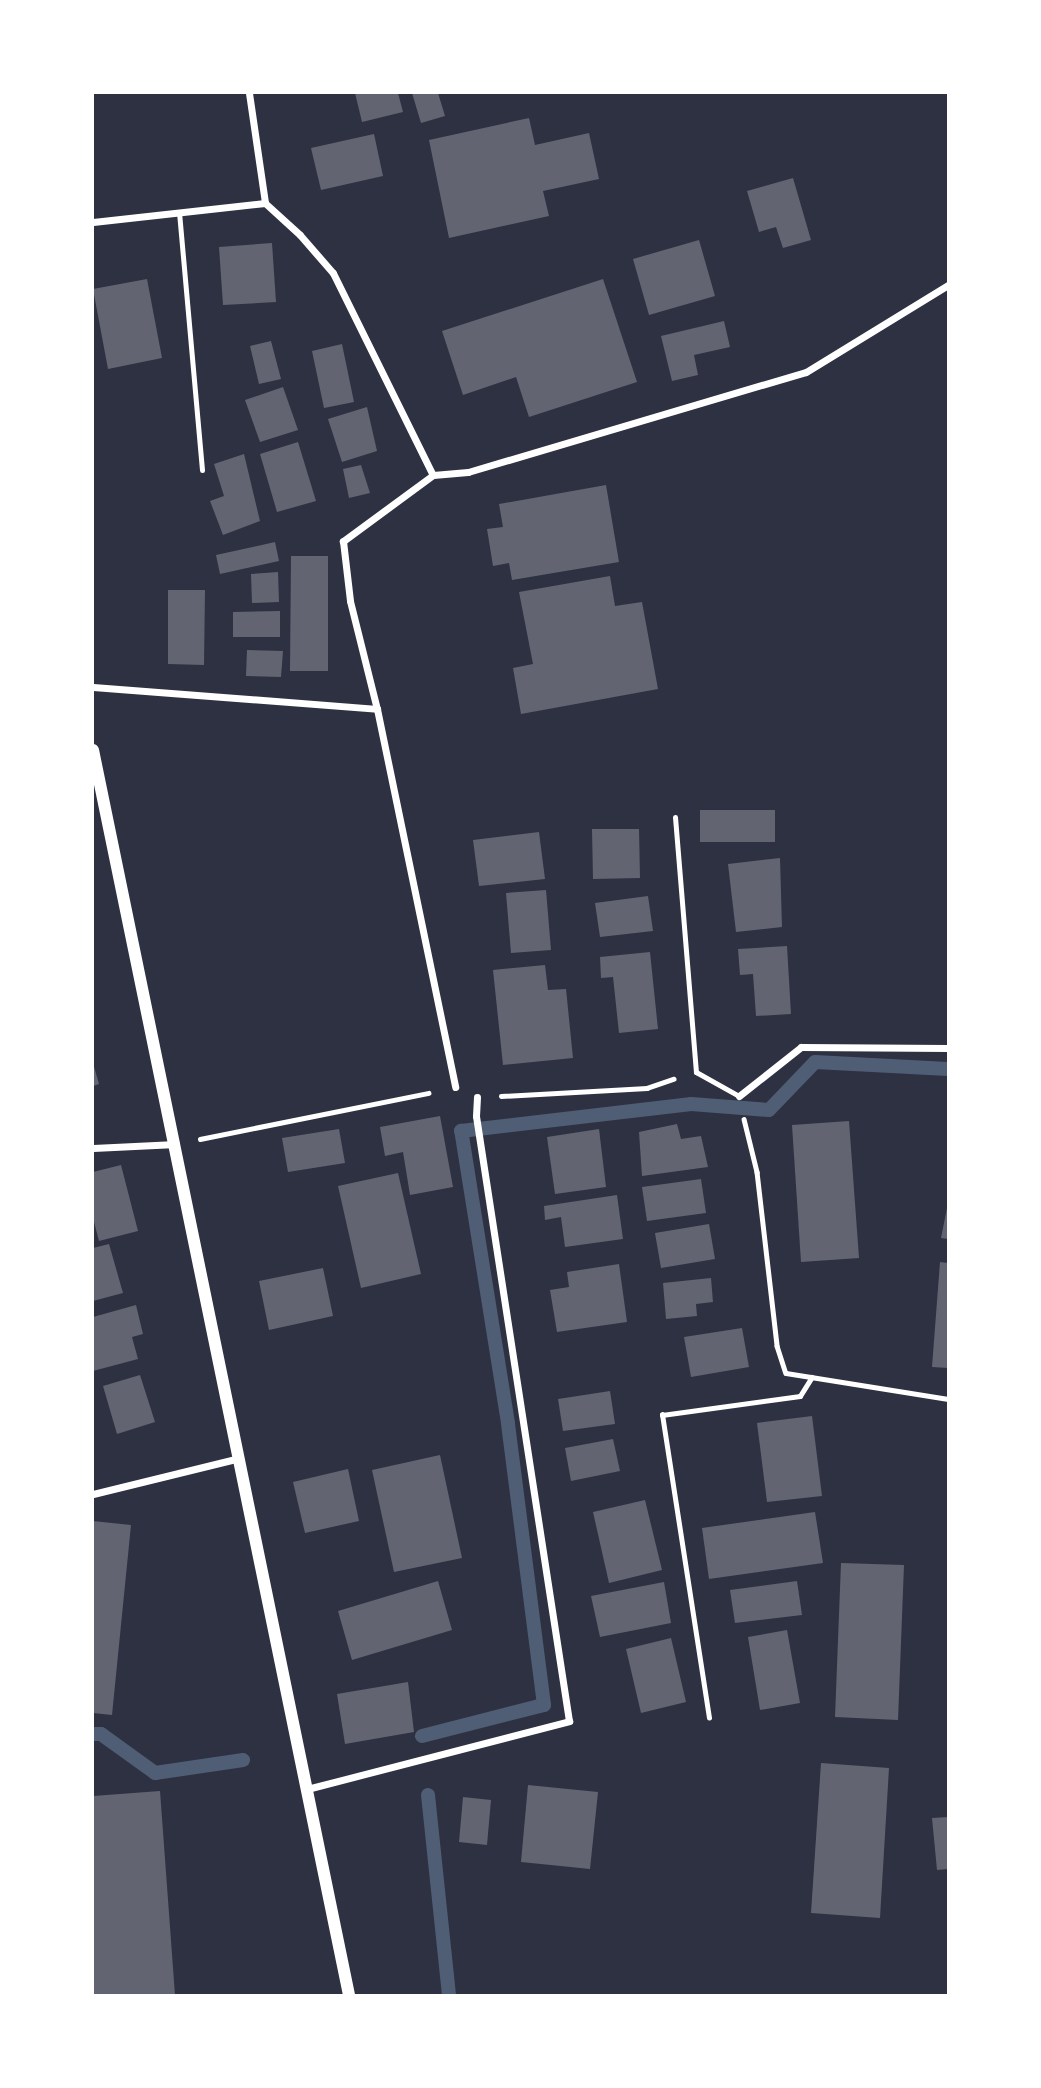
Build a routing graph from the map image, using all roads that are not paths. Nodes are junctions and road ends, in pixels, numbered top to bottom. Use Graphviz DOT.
graph roads {
  1 [pos="249,93"];
  2 [pos="265,203"];
  3 [pos="180,212"];
  4 [pos="93,222"];
  5 [pos="948,285"];
  6 [pos="202,470"];
  7 [pos="433,475"];
  8 [pos="93,687"];
  9 [pos="377,709"];
  10 [pos="93,750"];
  11 [pos="675,817"];
  12 [pos="948,1048"];
  13 [pos="455,1087"];
  14 [pos="739,1096"];
  15 [pos="477,1097"];
  16 [pos="176,1144"];
  17 [pos="93,1148"];
  18 [pos="240,1458"];
  19 [pos="93,1494"];
  20 [pos="307,1788"];
  21 [pos="349,1995"];
  1 -- 2 [label="street"];
  2 -- 3 [label="street"];
  2 -- 7 [label="street"];
  3 -- 4 [label="street"];
  3 -- 6 [label="lane"];
  5 -- 7 [label="street"];
  7 -- 9 [label="street"];
  8 -- 9 [label="street"];
  9 -- 13 [label="street"];
  10 -- 16 [label="street"];
  11 -- 14 [label="lane"];
  12 -- 14 [label="street"];
  15 -- 20 [label="street"];
  16 -- 17 [label="street"];
  16 -- 18 [label="street"];
  18 -- 19 [label="street"];
  18 -- 20 [label="street"];
  20 -- 21 [label="street"];
}
